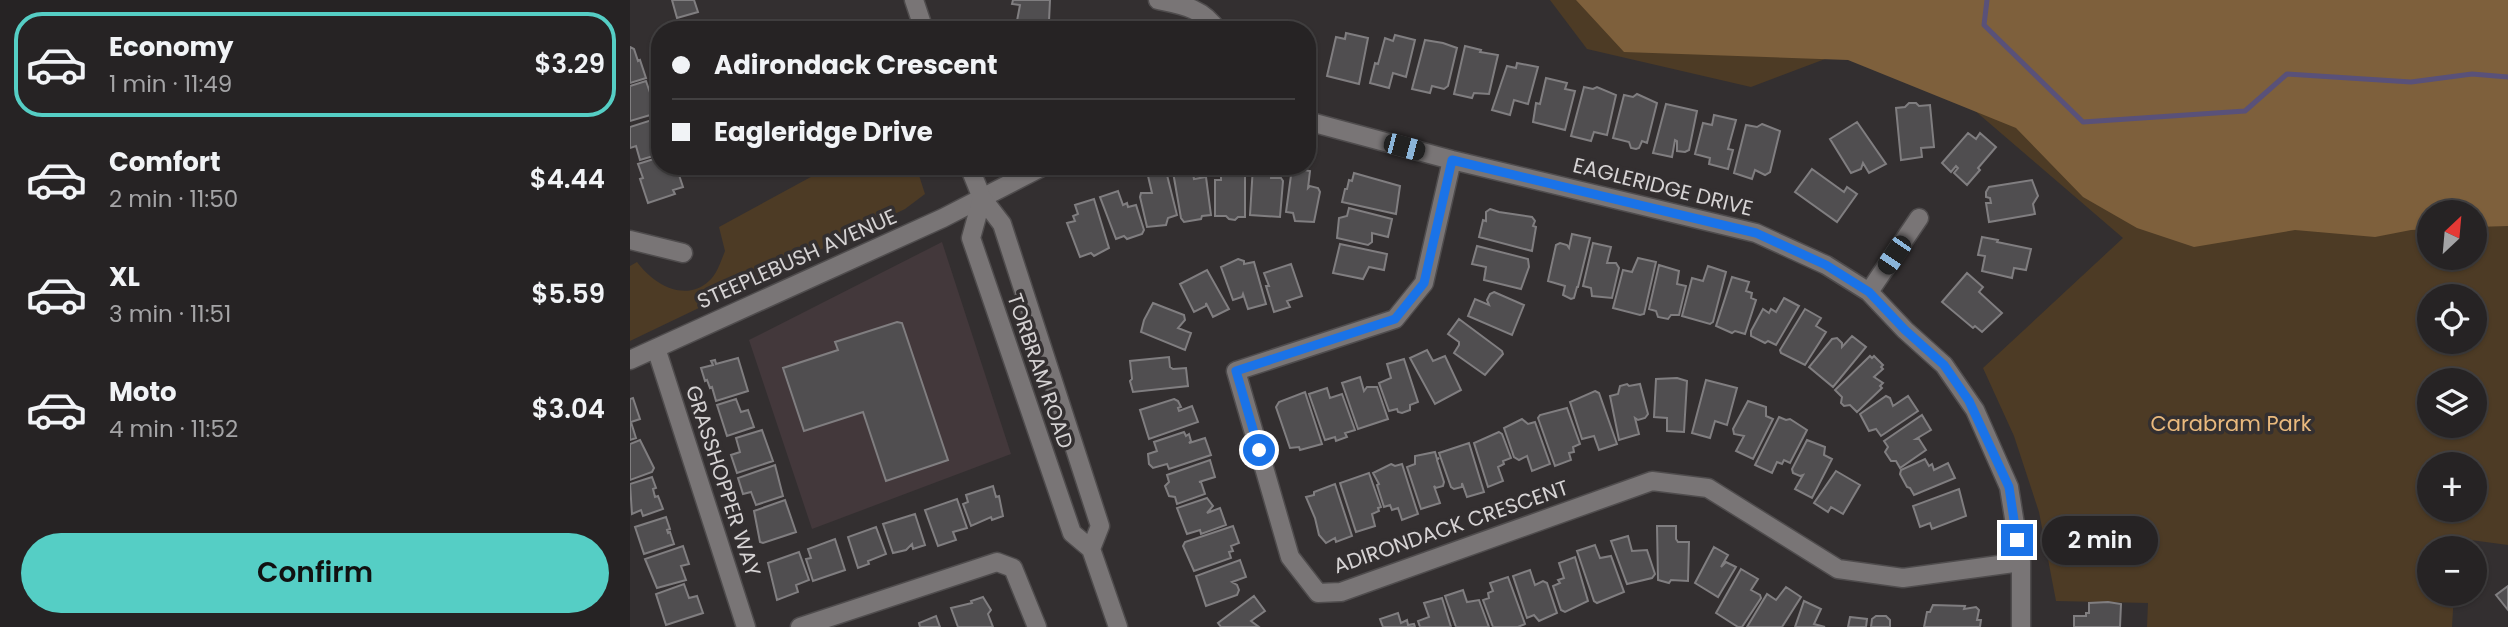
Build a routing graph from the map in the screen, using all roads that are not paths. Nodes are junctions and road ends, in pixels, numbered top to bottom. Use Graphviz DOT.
graph roads {
  1 [pos="914,0"];
  2 [pos="1158,0"];
  3 [pos="921,21"];
  4 [pos="1211,21"];
  5 [pos="1316,123"];
  6 [pos="1452,160"];
  7 [pos="973,175"];
  8 [pos="1027,175"];
  9 [pos="982,198"];
  10 [pos="1919,218"];
  11 [pos="630,240"];
  12 [pos="683,253"];
  13 [pos="1869,292"];
  14 [pos="656,348"];
  15 [pos="630,360"];
  16 [pos="1091,549"];
  17 [pos="2021,562"];
  18 [pos="746,627"];
  19 [pos="800,627"];
  20 [pos="1037,627"];
  21 [pos="1118,627"];
  22 [pos="2021,627"];
  1 -- 3 [label="street"];
  2 -- 4 [label="street"];
  5 -- 6 [label="street, EAGLERIDGE DRIVE"];
  6 -- 13 [label="street, EAGLERIDGE DRIVE"];
  6 -- 17 [label="street, ADIRONDACK CRESCENT"];
  7 -- 9 [label="street, TORBRAM ROAD"];
  8 -- 9 [label="street"];
  9 -- 14 [label="street, STEEPLEBUSH AVENUE"];
  9 -- 16 [label="street, TORBRAM ROAD"];
  9 -- 16 [label="street, TORBRAM ROAD"];
  10 -- 13 [label="street"];
  11 -- 12 [label="street"];
  13 -- 17 [label="street, EAGLERIDGE DRIVE"];
  14 -- 15 [label="street, STEEPLEBUSH AVENUE"];
  14 -- 18 [label="street, GRASSHOPPER WAY"];
  16 -- 21 [label="street, TORBRAM ROAD"];
  17 -- 22 [label="street, EAGLERIDGE DRIVE"];
  19 -- 20 [label="street"];
}
